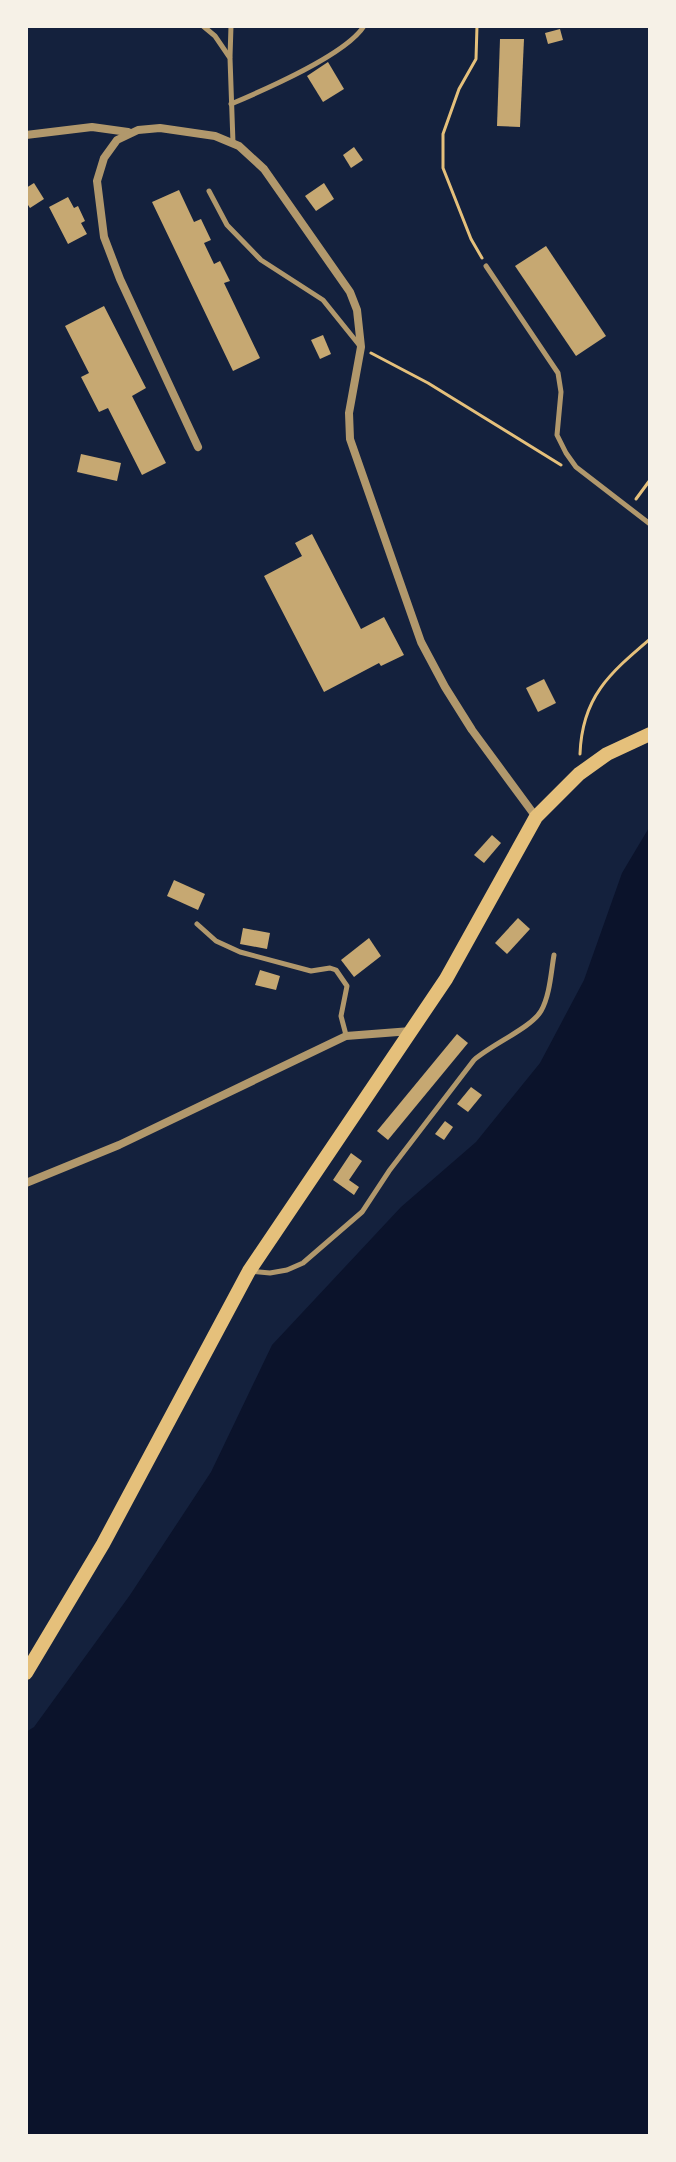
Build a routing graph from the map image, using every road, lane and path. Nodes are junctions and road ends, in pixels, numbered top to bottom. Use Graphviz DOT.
graph roads {
  1 [pos="203,26"];
  2 [pos="231,26"];
  3 [pos="364,26"];
  4 [pos="477,26"];
  5 [pos="230,58"];
  6 [pos="231,104"];
  7 [pos="129,132"];
  8 [pos="26,135"];
  9 [pos="233,143"];
  10 [pos="209,191"];
  11 [pos="486,266"];
  12 [pos="361,347"];
  13 [pos="198,447"];
  14 [pos="576,467"];
  15 [pos="650,480"];
  16 [pos="630,509"];
  17 [pos="650,524"];
  18 [pos="650,639"];
  19 [pos="650,734"];
  20 [pos="579,774"];
  21 [pos="536,817"];
  22 [pos="197,924"];
  23 [pos="554,955"];
  24 [pos="411,1031"];
  25 [pos="346,1036"];
  26 [pos="26,1183"];
  27 [pos="249,1271"];
  28 [pos="26,1673"];
  1 -- 5 [label="lane"];
  2 -- 5 [label="lane"];
  3 -- 6 [label="lane"];
  4 -- 11 [label="path"];
  5 -- 6 [label="lane"];
  6 -- 9 [label="lane"];
  7 -- 8 [label="street"];
  7 -- 9 [label="street"];
  7 -- 13 [label="street"];
  9 -- 12 [label="street"];
  10 -- 12 [label="lane"];
  11 -- 14 [label="lane"];
  12 -- 14 [label="path"];
  12 -- 21 [label="street"];
  14 -- 16 [label="lane"];
  15 -- 16 [label="path"];
  16 -- 17 [label="lane"];
  18 -- 20 [label="path"];
  19 -- 20 [label="main road"];
  20 -- 21 [label="main road"];
  21 -- 24 [label="main road"];
  22 -- 25 [label="lane"];
  23 -- 27 [label="lane"];
  24 -- 25 [label="street"];
  24 -- 27 [label="main road"];
  25 -- 26 [label="street"];
  27 -- 28 [label="main road"];
}
